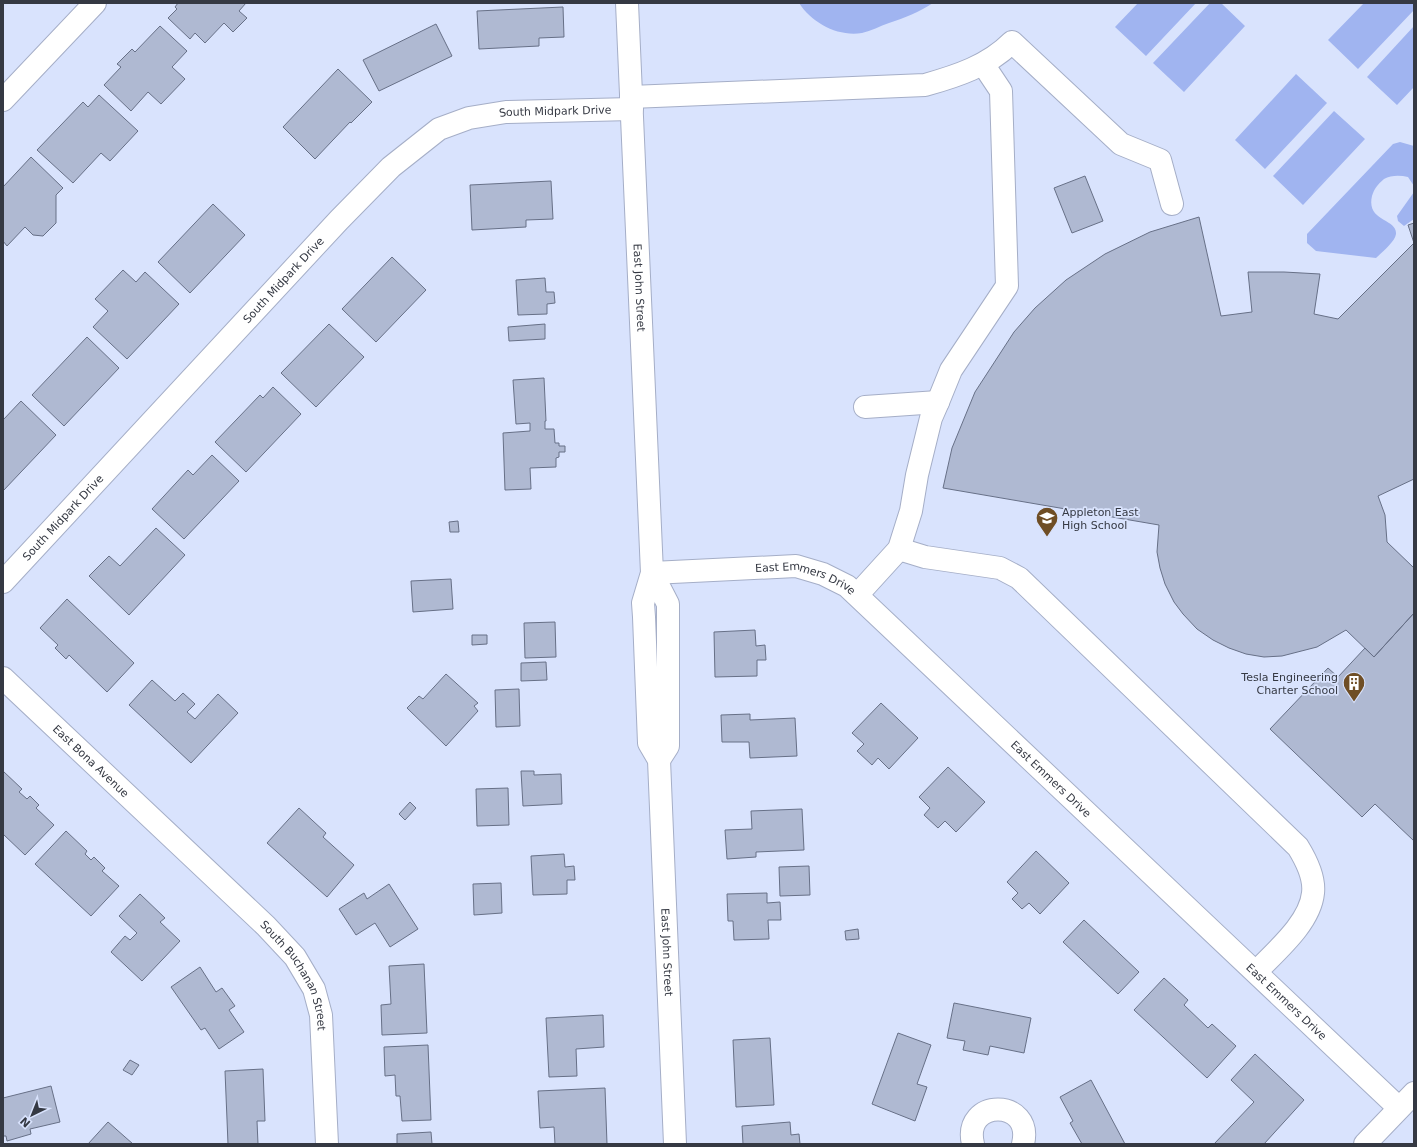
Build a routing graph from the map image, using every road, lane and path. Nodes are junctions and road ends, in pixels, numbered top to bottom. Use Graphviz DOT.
graph roads {
  1 [pos="95,3"];
  2 [pos="627,3"];
  3 [pos="983,64"];
  4 [pos="3,100"];
  5 [pos="631,103"];
  6 [pos="1172,204"];
  7 [pos="938,402"];
  8 [pos="865,407"];
  9 [pos="900,549"];
  10 [pos="652,573"];
  11 [pos="3,582"];
  12 [pos="858,594"];
  13 [pos="3,678"];
  14 [pos="179,844"];
  15 [pos="1256,972"];
  16 [pos="1407,1101"];
  17 [pos="328,1144"];
  18 [pos="675,1144"];
  19 [pos="973,1144"];
  20 [pos="1023,1144"];
  21 [pos="1365,1144"];
  1 -- 4 [label="street"];
  2 -- 5 [label="street, East John Street"];
  3 -- 5 [label="street, South Midpark Drive"];
  3 -- 6 [label="street, South Midpark Drive"];
  3 -- 7 [label="street"];
  5 -- 10 [label="street, East John Street"];
  5 -- 11 [label="street, South Midpark Drive"];
  7 -- 8 [label="street"];
  7 -- 9 [label="street"];
  9 -- 12 [label="street"];
  9 -- 15 [label="street"];
  10 -- 12 [label="street, East Emmers Drive"];
  10 -- 18 [label="street, East John Street"];
  12 -- 15 [label="street, East Emmers Drive"];
  13 -- 14 [label="street, East Bona Avenue"];
  14 -- 17 [label="street, South Buchanan Street"];
  15 -- 16 [label="street, East Emmers Drive"];
  16 -- 21 [label="street"];
  19 -- 20 [label="street"];
}
